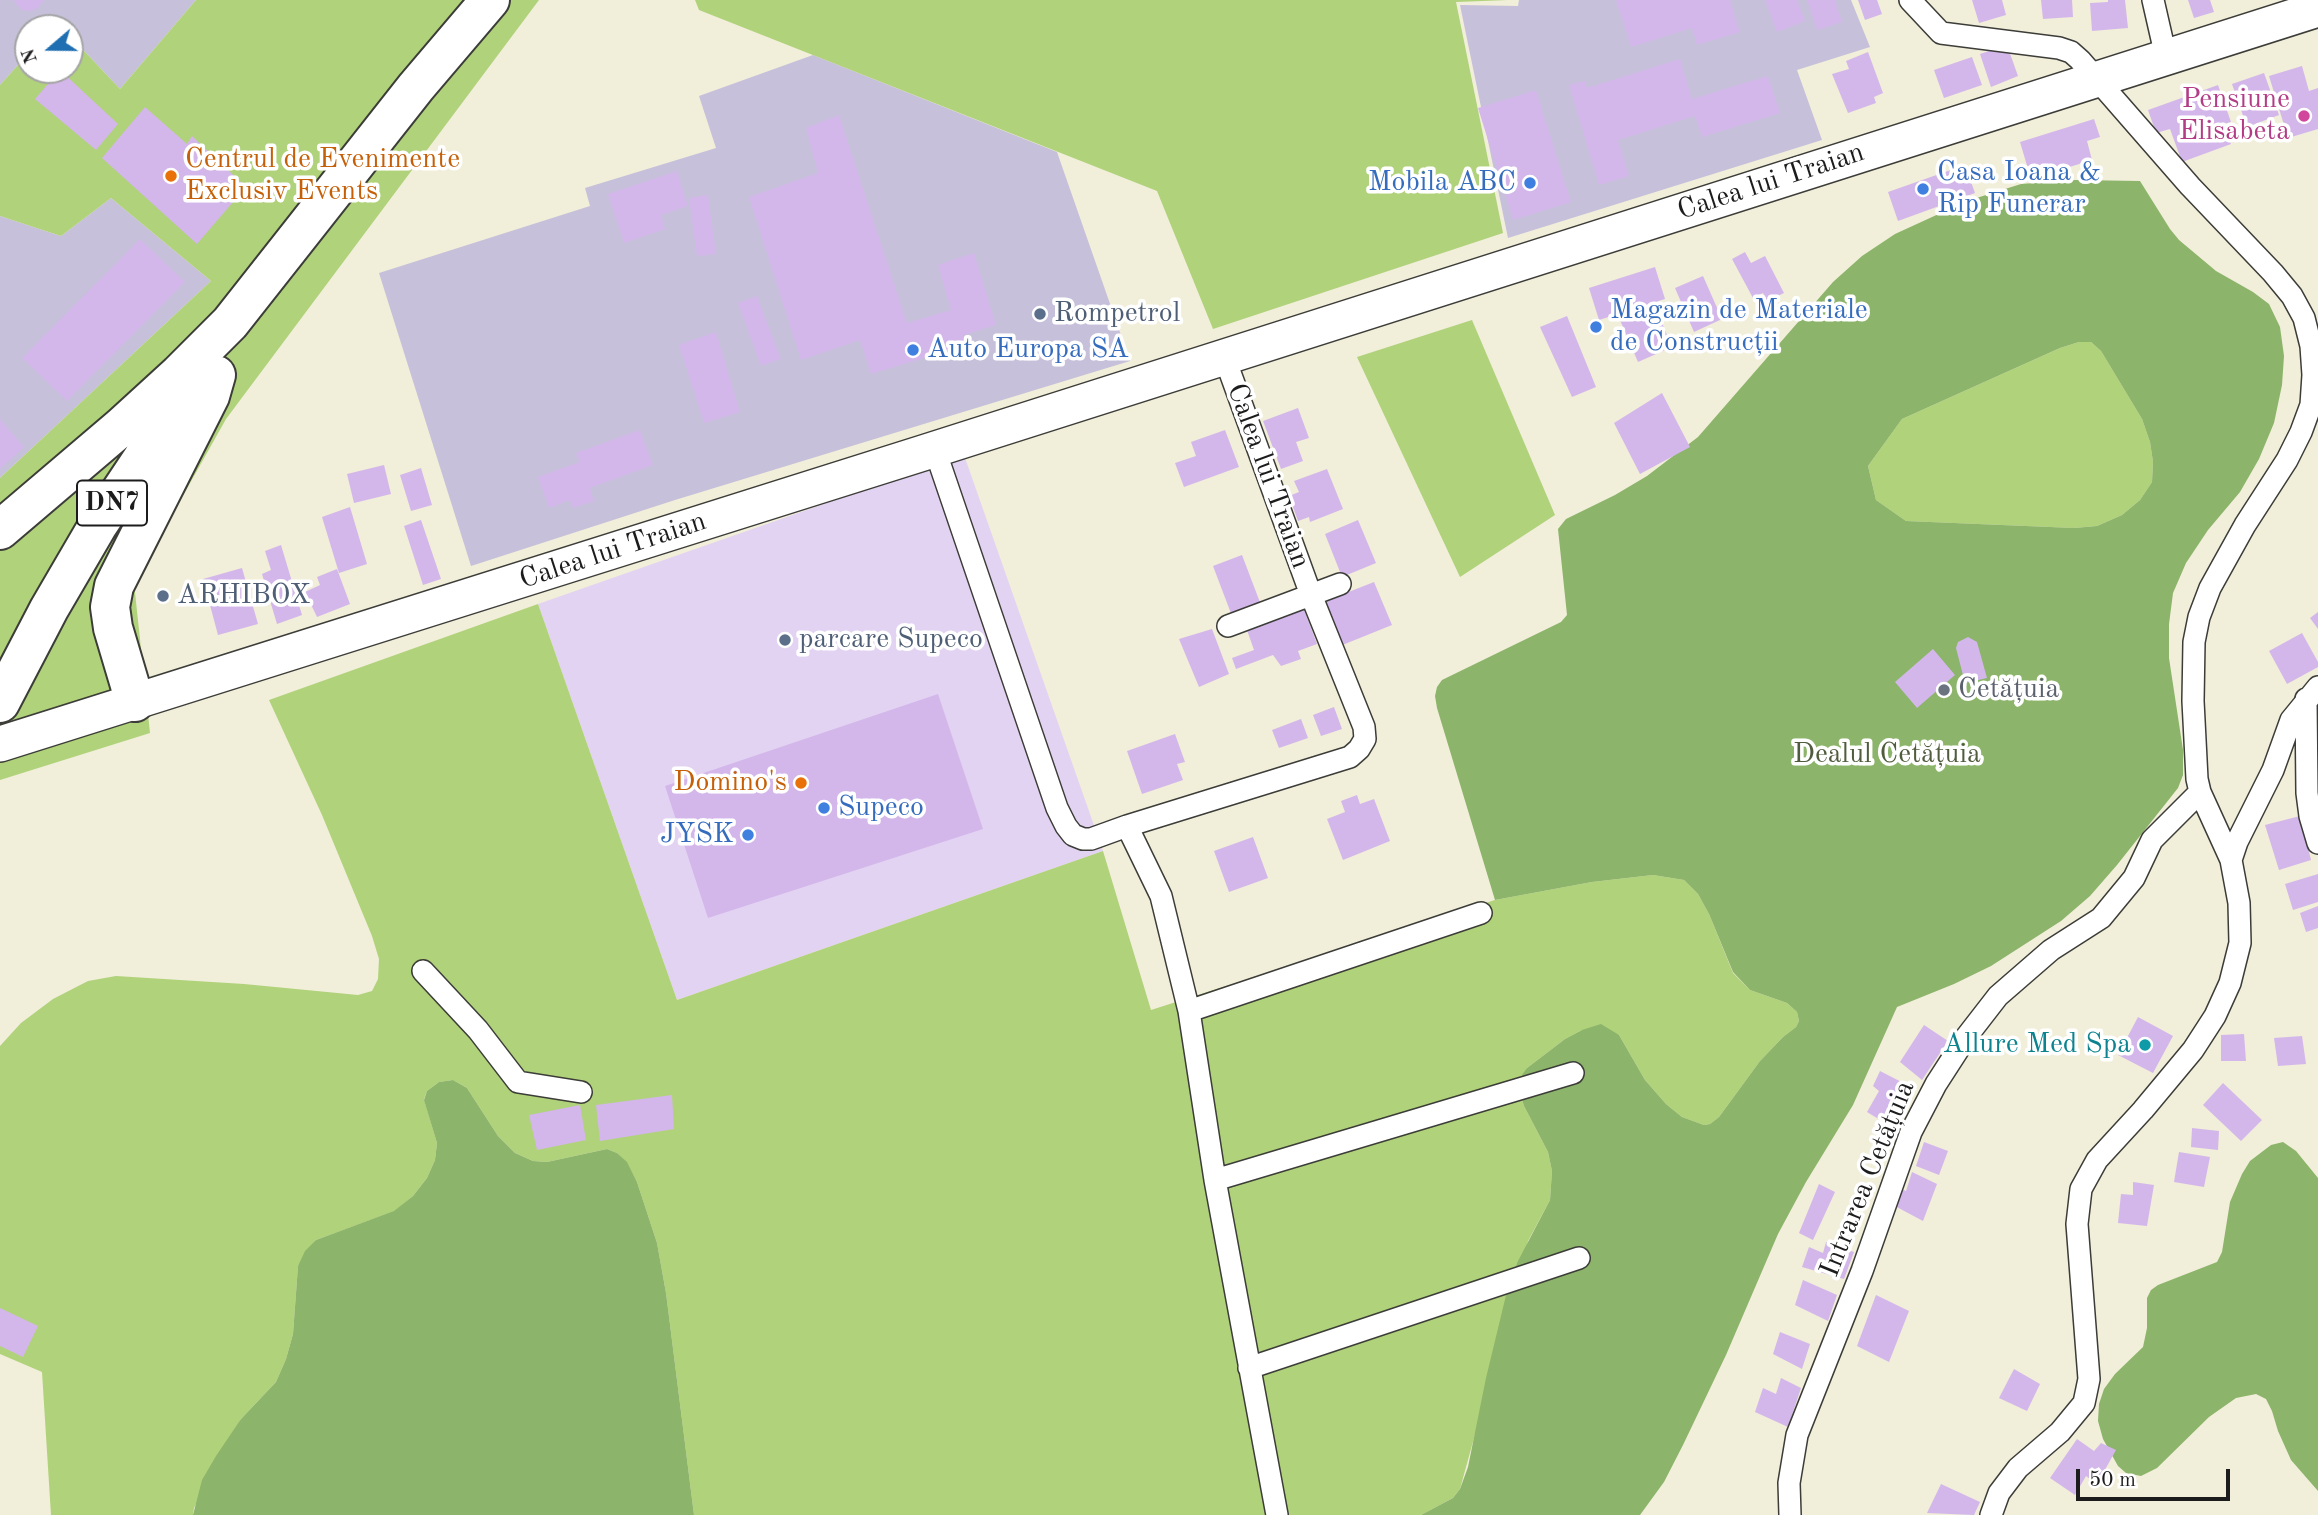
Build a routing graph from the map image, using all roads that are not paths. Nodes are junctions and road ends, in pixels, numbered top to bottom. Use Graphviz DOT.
graph roads {
  1 [pos="490,0"];
  2 [pos="1910,0"];
  3 [pos="2153,0"];
  4 [pos="2318,9"];
  5 [pos="2166,57"];
  6 [pos="2096,79"];
  7 [pos="223,336"];
  8 [pos="1224,356"];
  9 [pos="935,450"];
  10 [pos="0,530"];
  11 [pos="1340,584"];
  12 [pos="1311,595"];
  13 [pos="1228,626"];
  14 [pos="2312,693"];
  15 [pos="3,697"];
  16 [pos="135,702"];
  17 [pos="0,744"];
  18 [pos="2200,792"];
  19 [pos="1127,826"];
  20 [pos="2318,843"];
  21 [pos="2231,860"];
  22 [pos="1481,913"];
  23 [pos="423,971"];
  24 [pos="1189,1011"];
  25 [pos="1573,1073"];
  26 [pos="581,1092"];
  27 [pos="1215,1181"];
  28 [pos="1579,1258"];
  29 [pos="1249,1368"];
  30 [pos="1277,1515"];
  31 [pos="1790,1515"];
  32 [pos="1991,1515"];
  1 -- 7 [label="highway, DN7"];
  2 -- 6 [label="street"];
  3 -- 5 [label="street"];
  4 -- 5 [label="main road, Calea lui Traian"];
  5 -- 6 [label="main road, Calea lui Traian"];
  6 -- 8 [label="main road, Calea lui Traian"];
  6 -- 18 [label="street"];
  7 -- 10 [label="highway, DN7"];
  7 -- 15 [label="highway, DN7"];
  7 -- 16 [label="highway"];
  8 -- 9 [label="main road, Calea lui Traian"];
  8 -- 12 [label="street, Calea lui Traian"];
  9 -- 16 [label="main road, Calea lui Traian"];
  9 -- 19 [label="street"];
  11 -- 12 [label="street, Calea lui Traian"];
  12 -- 13 [label="street, Calea lui Traian"];
  12 -- 19 [label="street"];
  14 -- 20 [label="street"];
  14 -- 21 [label="street"];
  16 -- 17 [label="main road, Calea lui Traian"];
  18 -- 21 [label="street"];
  18 -- 31 [label="street, Intrarea Cetățuia"];
  19 -- 24 [label="street"];
  21 -- 32 [label="street"];
  22 -- 24 [label="street"];
  23 -- 26 [label="street"];
  24 -- 27 [label="street"];
  25 -- 27 [label="street"];
  27 -- 29 [label="street"];
  28 -- 29 [label="street"];
  29 -- 30 [label="street"];
}
